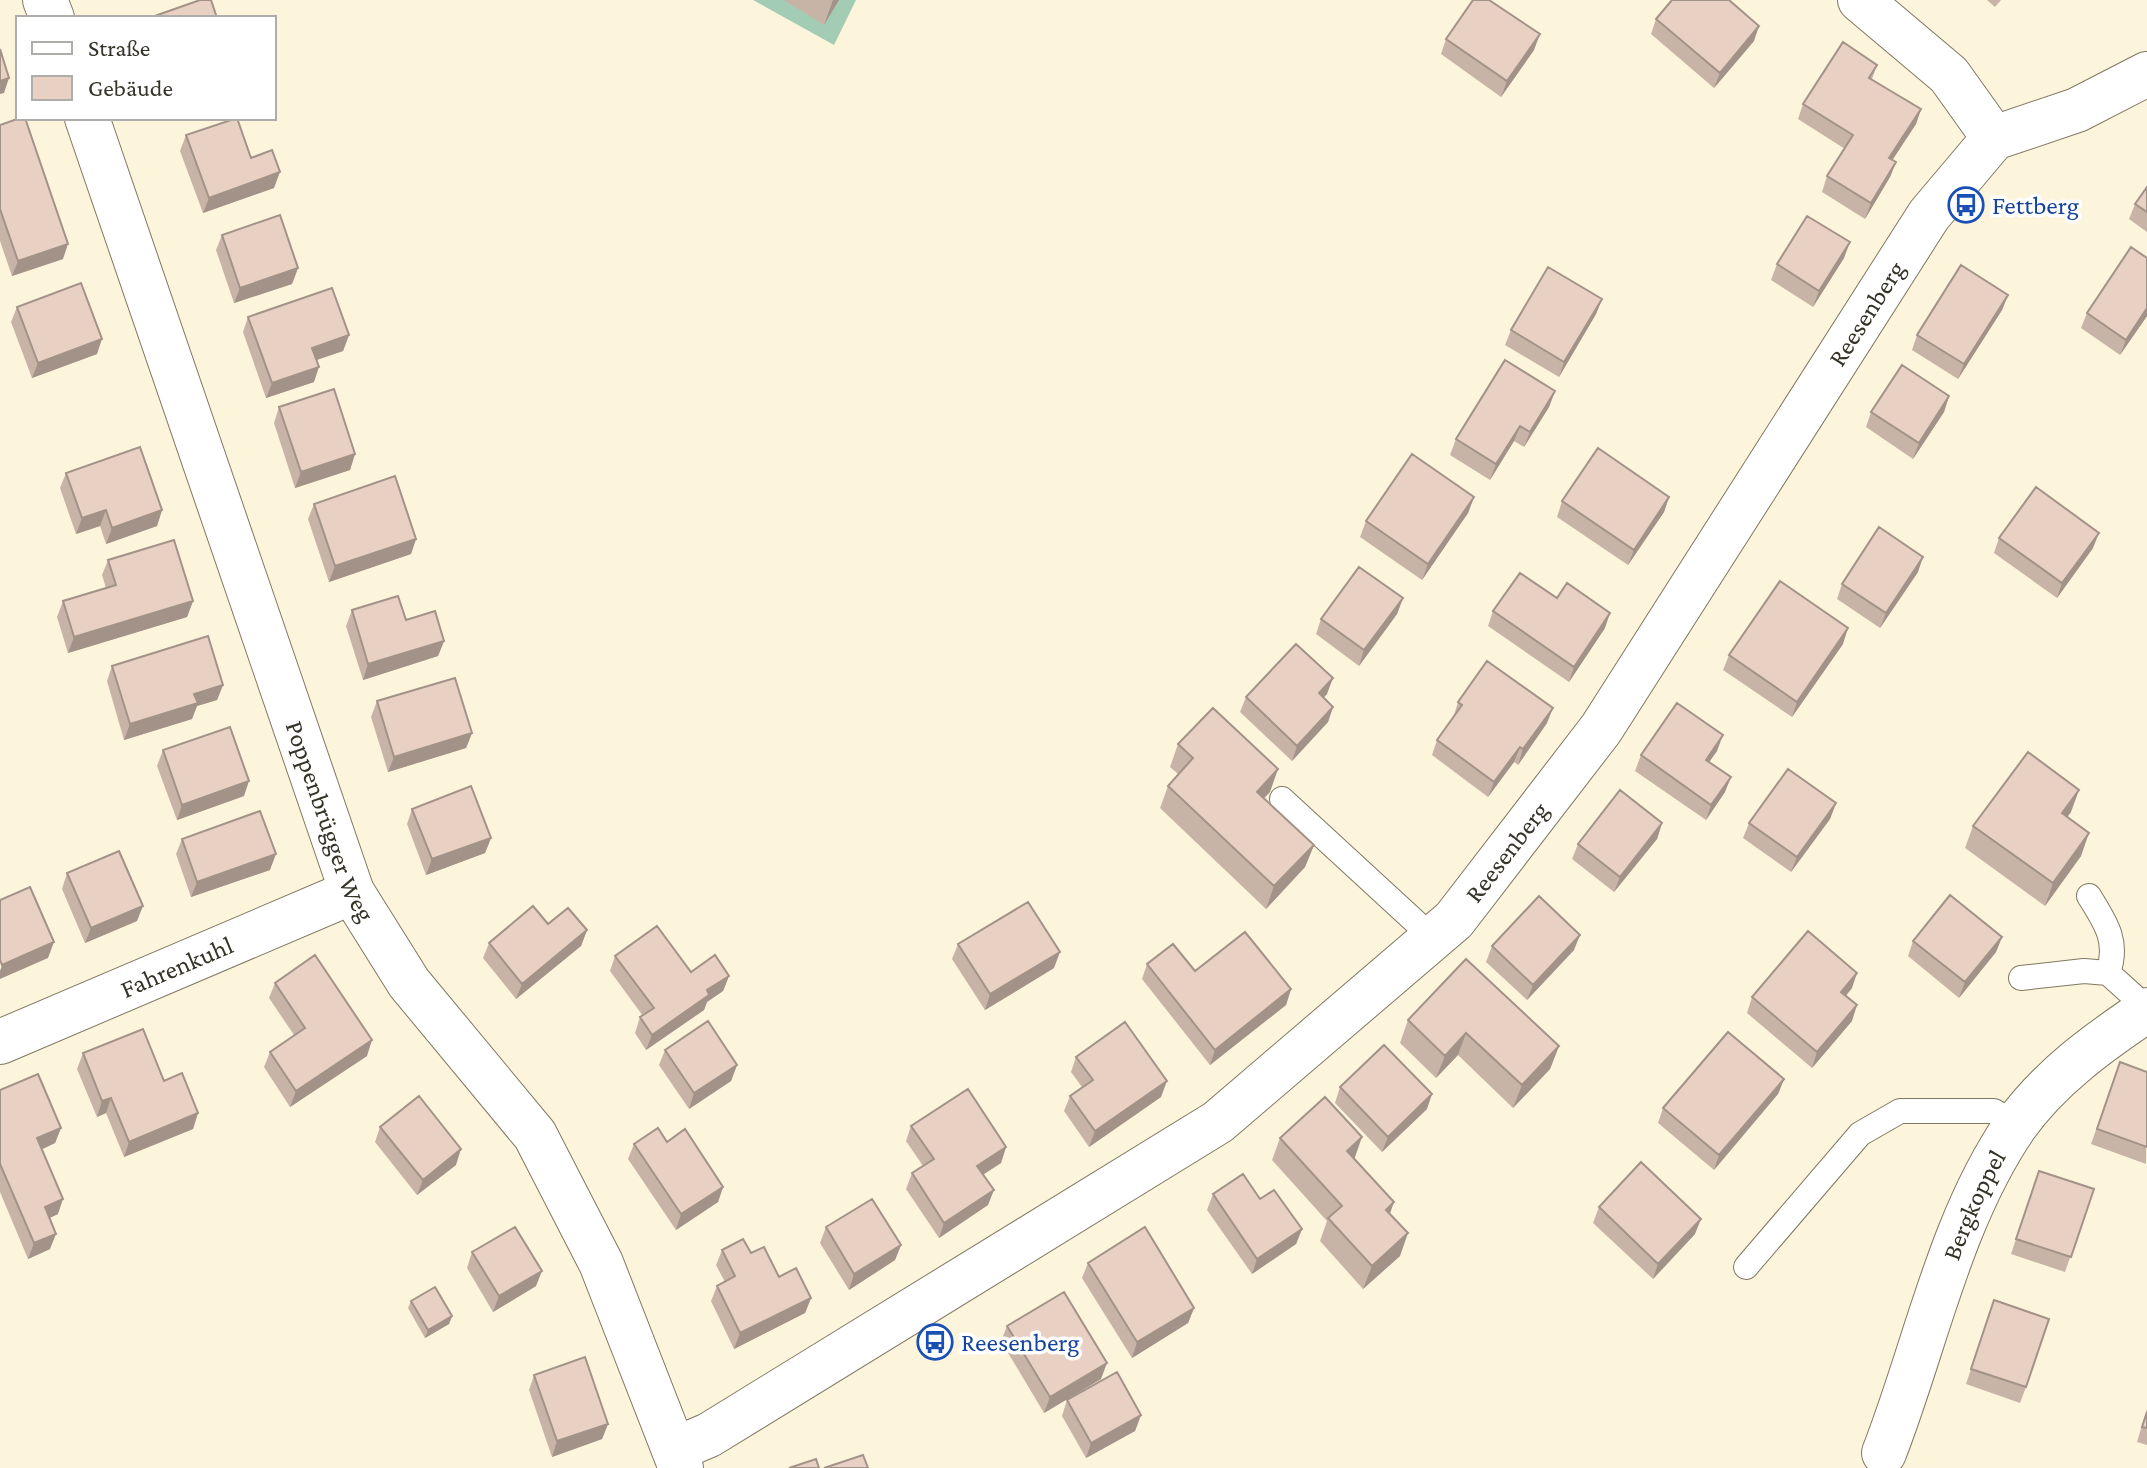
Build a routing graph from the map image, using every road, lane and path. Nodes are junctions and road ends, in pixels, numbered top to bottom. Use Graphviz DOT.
graph roads {
  1 [pos="1860,0"];
  2 [pos="2147,74"];
  3 [pos="88,120"];
  4 [pos="1994,138"];
  5 [pos="1282,799"];
  6 [pos="352,892"];
  7 [pos="2089,896"];
  8 [pos="1433,938"];
  9 [pos="2108,973"];
  10 [pos="2021,978"];
  11 [pos="2147,1009"];
  12 [pos="0,1042"];
  13 [pos="2016,1124"];
  14 [pos="1746,1267"];
  15 [pos="1884,1453"];
  16 [pos="678,1459"];
  1 -- 4 [label="street"];
  2 -- 4 [label="street"];
  3 -- 6 [label="street, Poppenbrügger Weg"];
  4 -- 8 [label="street, Reesenberg"];
  5 -- 8 [label="lane"];
  6 -- 12 [label="street, Fahrenkuhl"];
  6 -- 16 [label="street, Poppenbrügger Weg"];
  7 -- 9 [label="lane"];
  8 -- 16 [label="street, Reesenberg"];
  9 -- 10 [label="lane"];
  9 -- 11 [label="lane"];
  11 -- 13 [label="street, Bergkoppel"];
  13 -- 14 [label="lane"];
  13 -- 15 [label="street, Bergkoppel"];
}
